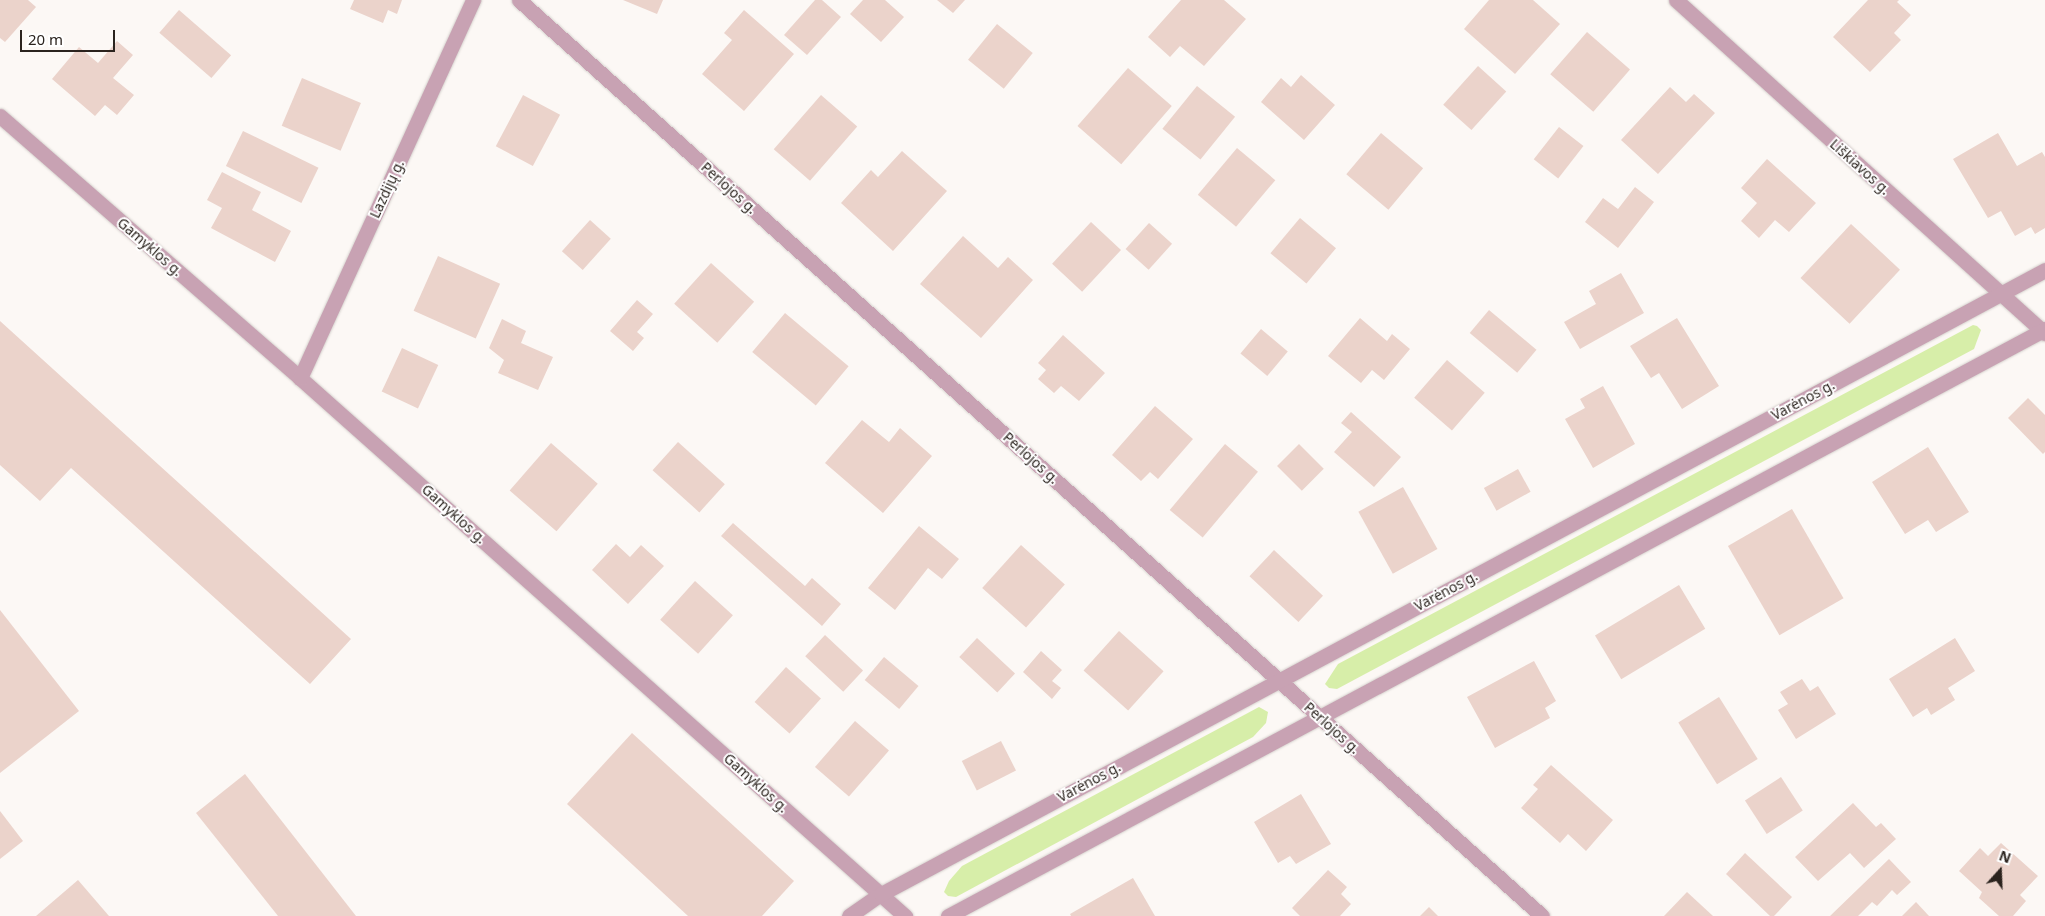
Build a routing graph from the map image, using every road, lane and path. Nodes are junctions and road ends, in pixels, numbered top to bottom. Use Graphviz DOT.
graph roads {
  1 [pos="473,0"];
  2 [pos="519,0"];
  3 [pos="1676,0"];
  4 [pos="0,116"];
  5 [pos="2045,270"];
  6 [pos="2000,294"];
  7 [pos="2044,330"];
  8 [pos="300,378"];
  9 [pos="1278,681"];
  10 [pos="1320,717"];
  11 [pos="881,894"];
  12 [pos="849,916"];
  13 [pos="905,916"];
  14 [pos="948,916"];
  15 [pos="1542,916"];
  1 -- 8 [label="street, Lazdijų g."];
  2 -- 9 [label="street, Perlojos g."];
  3 -- 6 [label="street, Liškiavos g."];
  4 -- 8 [label="street, Gamyklos g."];
  5 -- 6 [label="street, Varėnos g."];
  6 -- 7 [label="street, Liškiavos g."];
  6 -- 9 [label="street, Varėnos g."];
  7 -- 10 [label="street"];
  8 -- 11 [label="street, Gamyklos g."];
  9 -- 10 [label="street, Perlojos g."];
  9 -- 11 [label="street, Varėnos g."];
  10 -- 14 [label="street"];
  10 -- 15 [label="street, Perlojos g."];
  11 -- 12 [label="street, Varėnos g."];
  11 -- 13 [label="street, Gamyklos g."];
}
